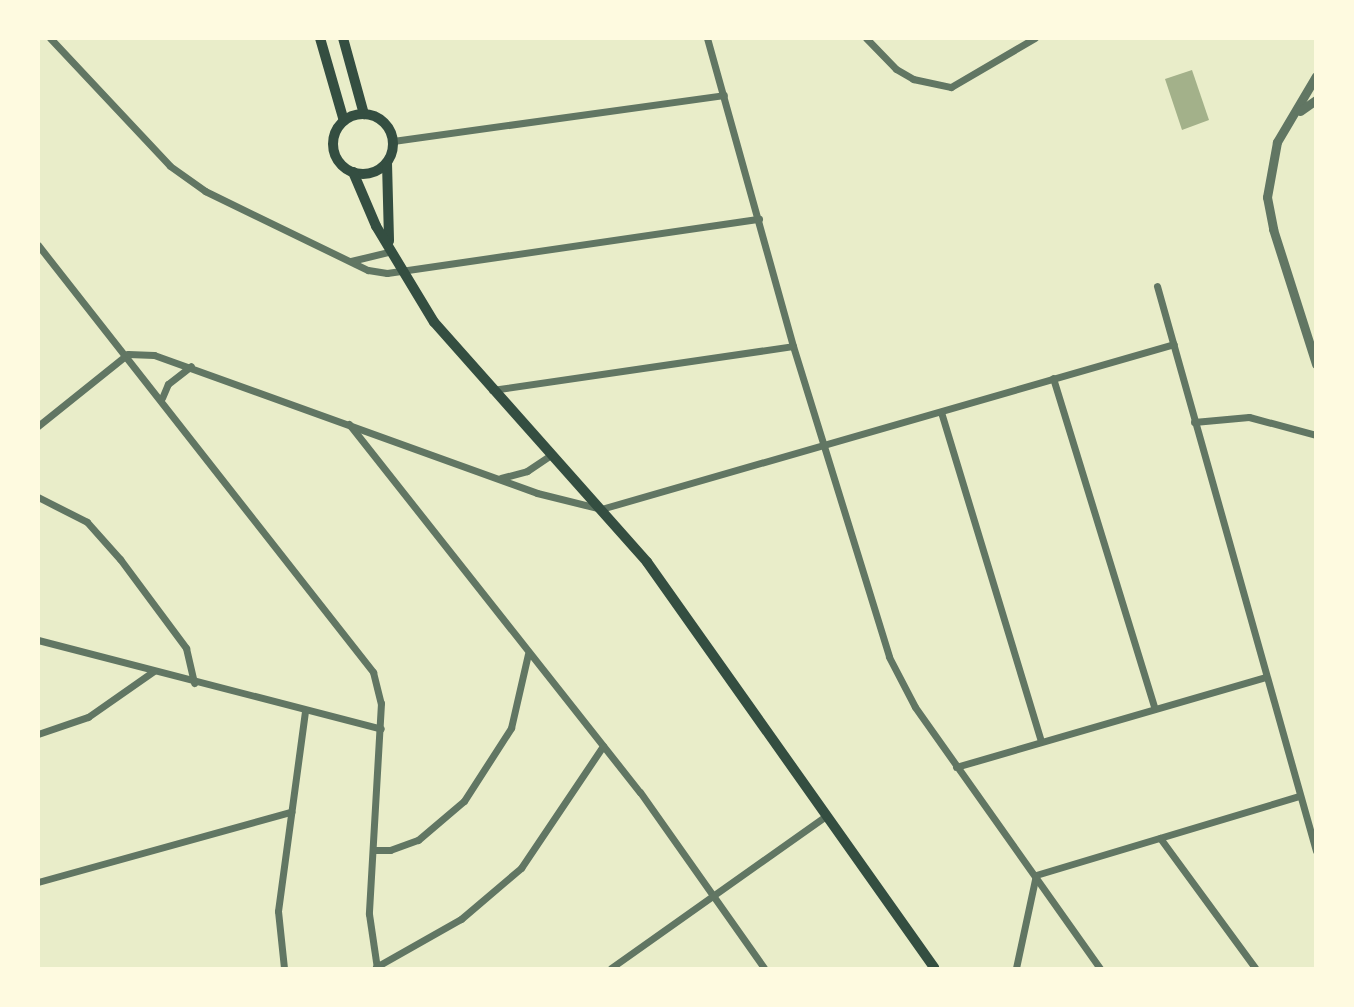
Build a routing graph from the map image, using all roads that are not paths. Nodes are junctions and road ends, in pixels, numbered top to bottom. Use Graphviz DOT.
graph roads {
  1 [pos="50,38"];
  2 [pos="320,38"];
  3 [pos="343,38"];
  4 [pos="707,38"];
  5 [pos="866,38"];
  6 [pos="1035,38"];
  7 [pos="1315,76"];
  8 [pos="724,95"];
  9 [pos="1315,100"];
  10 [pos="1298,112"];
  11 [pos="364,114"];
  12 [pos="344,121"];
  13 [pos="393,141"];
  14 [pos="387,163"];
  15 [pos="353,172"];
  16 [pos="759,219"];
  17 [pos="38,245"];
  18 [pos="391,246"];
  19 [pos="347,261"];
  20 [pos="401,269"];
  21 [pos="1157,286"];
  22 [pos="1174,344"];
  23 [pos="793,346"];
  24 [pos="128,354"];
  25 [pos="1315,362"];
  26 [pos="191,366"];
  27 [pos="1054,378"];
  28 [pos="491,390"];
  29 [pos="162,398"];
  30 [pos="941,412"];
  31 [pos="1194,422"];
  32 [pos="348,424"];
  33 [pos="38,426"];
  34 [pos="1315,435"];
  35 [pos="824,444"];
  36 [pos="551,455"];
  37 [pos="496,478"];
  38 [pos="38,498"];
  39 [pos="601,509"];
  40 [pos="38,640"];
  41 [pos="528,654"];
  42 [pos="154,671"];
  43 [pos="1265,677"];
  44 [pos="194,682"];
  45 [pos="1155,709"];
  46 [pos="305,711"];
  47 [pos="381,729"];
  48 [pos="38,734"];
  49 [pos="1041,741"];
  50 [pos="603,746"];
  51 [pos="956,767"];
  52 [pos="1299,796"];
  53 [pos="291,812"];
  54 [pos="826,816"];
  55 [pos="1160,838"];
  56 [pos="375,850"];
  57 [pos="1315,850"];
  58 [pos="1036,875"];
  59 [pos="38,882"];
  60 [pos="712,896"];
  61 [pos="283,968"];
  62 [pos="376,968"];
  63 [pos="611,968"];
  64 [pos="764,968"];
  65 [pos="934,968"];
  66 [pos="1016,968"];
  67 [pos="1100,968"];
  68 [pos="1255,968"];
  1 -- 19 [label="street"];
  2 -- 12 [label="main road"];
  3 -- 11 [label="main road"];
  4 -- 8 [label="street"];
  5 -- 6 [label="street"];
  7 -- 10 [label="street"];
  8 -- 13 [label="street"];
  8 -- 16 [label="street"];
  9 -- 10 [label="street"];
  10 -- 25 [label="street"];
  11 -- 12 [label="main road"];
  11 -- 13 [label="main road"];
  12 -- 15 [label="main road"];
  13 -- 14 [label="main road"];
  14 -- 15 [label="main road"];
  14 -- 18 [label="main road"];
  15 -- 18 [label="main road"];
  16 -- 20 [label="street"];
  16 -- 23 [label="street"];
  17 -- 24 [label="street"];
  18 -- 19 [label="street"];
  18 -- 20 [label="main road"];
  19 -- 20 [label="street"];
  20 -- 28 [label="main road"];
  21 -- 22 [label="street"];
  22 -- 27 [label="street"];
  22 -- 31 [label="street"];
  23 -- 28 [label="street"];
  23 -- 35 [label="street"];
  24 -- 26 [label="street"];
  24 -- 29 [label="street"];
  24 -- 33 [label="street"];
  26 -- 29 [label="street"];
  26 -- 32 [label="street"];
  27 -- 30 [label="street"];
  27 -- 45 [label="street"];
  28 -- 36 [label="main road"];
  29 -- 47 [label="street"];
  30 -- 35 [label="street"];
  30 -- 49 [label="street"];
  31 -- 34 [label="street"];
  31 -- 43 [label="street"];
  32 -- 37 [label="street"];
  32 -- 41 [label="street"];
  35 -- 39 [label="street"];
  35 -- 51 [label="street"];
  36 -- 37 [label="street"];
  36 -- 39 [label="main road"];
  37 -- 39 [label="street"];
  38 -- 44 [label="street"];
  39 -- 54 [label="main road"];
  40 -- 42 [label="street"];
  41 -- 50 [label="street"];
  41 -- 56 [label="street"];
  42 -- 44 [label="street"];
  42 -- 48 [label="street"];
  43 -- 45 [label="street"];
  43 -- 52 [label="street"];
  44 -- 46 [label="street"];
  45 -- 49 [label="street"];
  46 -- 47 [label="street"];
  46 -- 53 [label="street"];
  47 -- 56 [label="street"];
  49 -- 51 [label="street"];
  50 -- 60 [label="street"];
  50 -- 62 [label="street"];
  51 -- 58 [label="street"];
  52 -- 55 [label="street"];
  52 -- 57 [label="street"];
  53 -- 59 [label="street"];
  53 -- 61 [label="street"];
  54 -- 60 [label="street"];
  54 -- 65 [label="main road"];
  55 -- 58 [label="street"];
  55 -- 68 [label="street"];
  56 -- 62 [label="street"];
  58 -- 66 [label="street"];
  58 -- 67 [label="street"];
  60 -- 63 [label="street"];
  60 -- 64 [label="street"];
}
